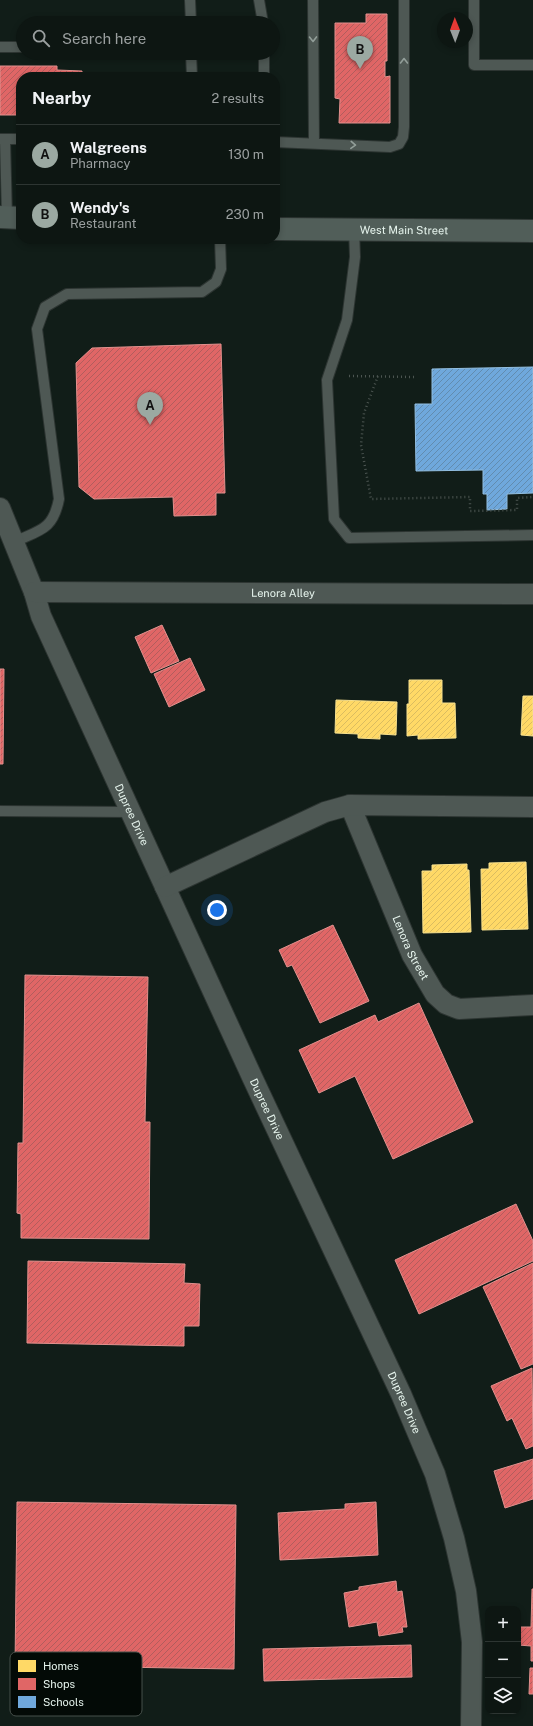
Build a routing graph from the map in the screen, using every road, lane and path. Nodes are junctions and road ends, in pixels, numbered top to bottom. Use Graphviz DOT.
graph roads {
  1 [pos="190,0"];
  2 [pos="259,0"];
  3 [pos="313,0"];
  4 [pos="404,0"];
  5 [pos="474,0"];
  6 [pos="191,16"];
  7 [pos="262,16"];
  8 [pos="0,47"];
  9 [pos="16,47"];
  10 [pos="191,60"];
  11 [pos="264,60"];
  12 [pos="533,65"];
  13 [pos="192,72"];
  14 [pos="264,72"];
  15 [pos="2,139"];
  16 [pos="16,139"];
  17 [pos="280,142"];
  18 [pos="314,143"];
  19 [pos="9,217"];
  20 [pos="280,229"];
  21 [pos="354,229"];
  22 [pos="533,231"];
  23 [pos="220,244"];
  24 [pos="349,376"];
  25 [pos="378,376"];
  26 [pos="414,376"];
  27 [pos="533,497"];
  28 [pos="0,508"];
  29 [pos="533,535"];
  30 [pos="14,542"];
  31 [pos="34,592"];
  32 [pos="533,594"];
  33 [pos="350,805"];
  34 [pos="533,807"];
  35 [pos="0,811"];
  36 [pos="131,812"];
  37 [pos="165,887"];
  38 [pos="533,1005"];
  39 [pos="471,1726"];
  1 -- 6 [label="lane"];
  2 -- 7 [label="lane"];
  3 -- 18 [label="lane, one-way"];
  18 -- 4 [label="lane, one-way"];
  5 -- 12 [label="lane"];
  8 -- 9 [label="lane"];
  10 -- 13 [label="lane"];
  11 -- 14 [label="lane"];
  15 -- 16 [label="lane"];
  15 -- 19 [label="lane"];
  17 -- 18 [label="lane"];
  20 -- 21 [label="main road, West Main Street"];
  21 -- 22 [label="main road, West Main Street"];
  21 -- 29 [label="lane"];
  23 -- 30 [label="lane"];
  24 -- 25 [label="path"];
  25 -- 26 [label="path"];
  25 -- 27 [label="path"];
  28 -- 30 [label="street, Dupree Drive"];
  30 -- 31 [label="street, Dupree Drive"];
  31 -- 32 [label="street, Lenora Alley"];
  31 -- 36 [label="street, Dupree Drive"];
  33 -- 34 [label="street"];
  33 -- 37 [label="street"];
  33 -- 38 [label="street, Lenora Street"];
  35 -- 36 [label="lane"];
  36 -- 37 [label="street, Dupree Drive"];
  37 -- 39 [label="street, Dupree Drive"];
}
